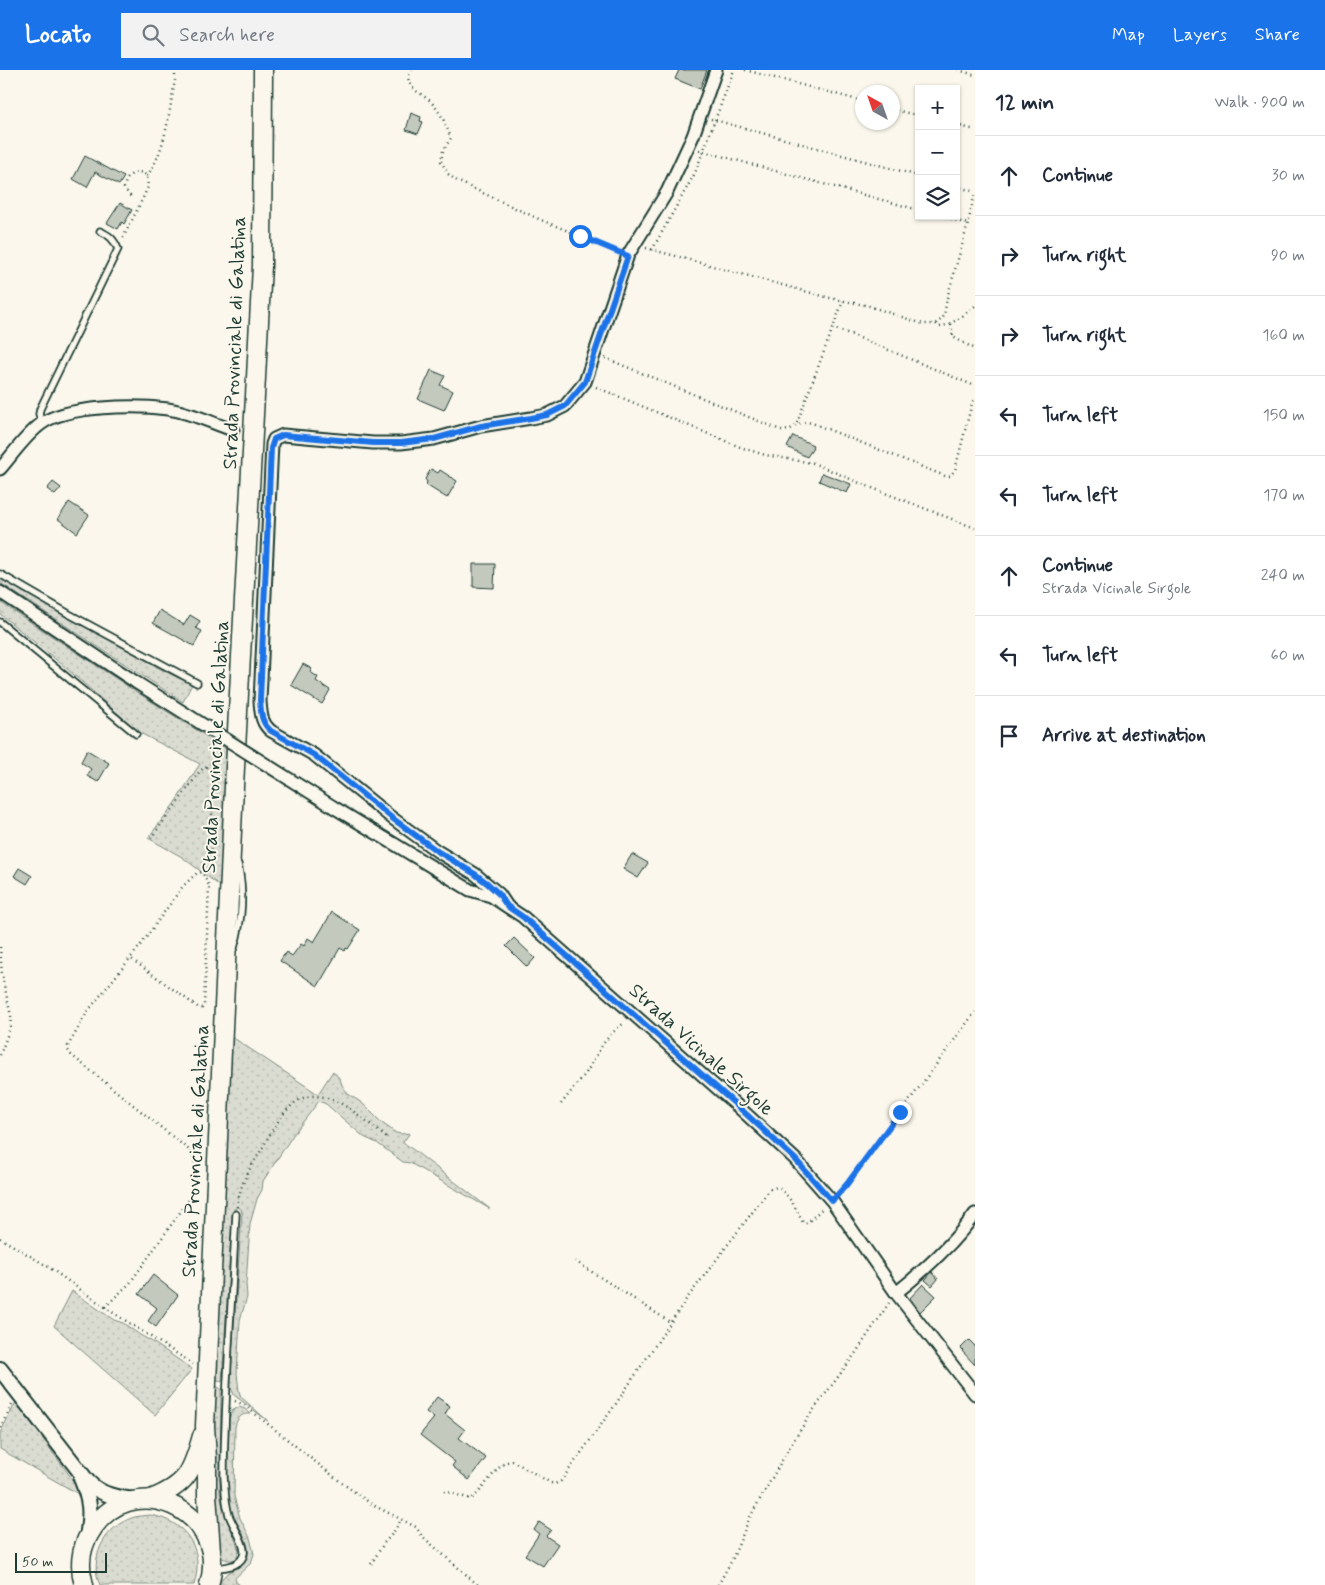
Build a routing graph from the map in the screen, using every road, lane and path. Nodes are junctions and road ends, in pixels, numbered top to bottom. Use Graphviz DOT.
graph roads {
  1 [pos="175,70"];
  2 [pos="263,70"];
  3 [pos="412,70"];
  4 [pos="716,70"];
  5 [pos="734,70"];
  6 [pos="746,70"];
  7 [pos="958,70"];
  8 [pos="975,75"];
  9 [pos="855,99"];
  10 [pos="900,111"];
  11 [pos="915,115"];
  12 [pos="700,117"];
  13 [pos="714,120"];
  14 [pos="960,126"];
  15 [pos="975,130"];
  16 [pos="689,146"];
  17 [pos="703,152"];
  18 [pos="915,175"];
  19 [pos="147,176"];
  20 [pos="960,187"];
  21 [pos="975,192"];
  22 [pos="131,200"];
  23 [pos="915,209"];
  24 [pos="954,220"];
  25 [pos="968,224"];
  26 [pos="100,230"];
  27 [pos="635,244"];
  28 [pos="118,249"];
  29 [pos="652,251"];
  30 [pos="628,256"];
  31 [pos="842,301"];
  32 [pos="975,306"];
  33 [pos="935,324"];
  34 [pos="950,324"];
  35 [pos="832,328"];
  36 [pos="975,349"];
  37 [pos="595,352"];
  38 [pos="585,382"];
  39 [pos="975,386"];
  40 [pos="975,397"];
  41 [pos="42,423"];
  42 [pos="797,425"];
  43 [pos="233,430"];
  44 [pos="0,469"];
  45 [pos="975,528"];
  46 [pos="0,574"];
  47 [pos="0,592"];
  48 [pos="0,622"];
  49 [pos="197,683"];
  50 [pos="136,734"];
  51 [pos="151,838"];
  52 [pos="202,872"];
  53 [pos="507,906"];
  54 [pos="0,947"];
  55 [pos="130,958"];
  56 [pos="975,1012"];
  57 [pos="633,1014"];
  58 [pos="0,1055"];
  59 [pos="561,1104"];
  60 [pos="388,1139"];
  61 [pos="832,1201"];
  62 [pos="236,1214"];
  63 [pos="975,1214"];
  64 [pos="0,1238"];
  65 [pos="575,1261"];
  66 [pos="896,1293"];
  67 [pos="104,1307"];
  68 [pos="670,1322"];
  69 [pos="194,1365"];
  70 [pos="0,1369"];
  71 [pos="19,1394"];
  72 [pos="975,1394"];
  73 [pos="226,1400"];
  74 [pos="205,1426"];
  75 [pos="0,1428"];
  76 [pos="77,1471"];
  77 [pos="444,1491"];
  78 [pos="143,1500"];
  79 [pos="401,1520"];
  80 [pos="87,1538"];
  81 [pos="371,1564"];
  82 [pos="211,1568"];
  83 [pos="84,1585"];
  84 [pos="478,1585"];
  85 [pos="718,1585"];
  1 -- 19 [label="path"];
  2 -- 74 [label="main road, Strada Provinciale di Galatina"];
  3 -- 30 [label="path"];
  4 -- 12 [label="street"];
  5 -- 13 [label="path"];
  6 -- 9 [label="path"];
  7 -- 8 [label="path"];
  10 -- 11 [label="path"];
  12 -- 13 [label="path"];
  12 -- 16 [label="street"];
  13 -- 17 [label="path"];
  13 -- 18 [label="path"];
  14 -- 15 [label="path"];
  16 -- 17 [label="path"];
  16 -- 27 [label="street"];
  17 -- 23 [label="path"];
  17 -- 29 [label="path"];
  19 -- 22 [label="path"];
  19 -- 28 [label="path"];
  20 -- 21 [label="path"];
  21 -- 25 [label="path"];
  24 -- 25 [label="path"];
  25 -- 33 [label="path"];
  26 -- 28 [label="lane"];
  27 -- 29 [label="path"];
  27 -- 30 [label="street"];
  28 -- 41 [label="lane"];
  29 -- 31 [label="path"];
  30 -- 37 [label="street"];
  31 -- 33 [label="path"];
  31 -- 35 [label="path"];
  32 -- 34 [label="path"];
  33 -- 34 [label="path"];
  34 -- 36 [label="path"];
  35 -- 39 [label="path"];
  35 -- 42 [label="path"];
  37 -- 38 [label="street"];
  37 -- 42 [label="path"];
  38 -- 45 [label="path"];
  38 -- 53 [label="street"];
  40 -- 42 [label="path"];
  41 -- 43 [label="street"];
  41 -- 44 [label="street"];
  46 -- 49 [label="lane"];
  47 -- 53 [label="street, Strada Vicinale Sirgole, bridge"];
  48 -- 50 [label="lane"];
  51 -- 52 [label="path"];
  52 -- 55 [label="path"];
  52 -- 55 [label="path"];
  53 -- 57 [label="street, Strada Vicinale Sirgole"];
  54 -- 58 [label="path"];
  55 -- 67 [label="path"];
  56 -- 61 [label="path"];
  57 -- 59 [label="path"];
  57 -- 61 [label="street, Strada Vicinale Sirgole"];
  60 -- 62 [label="path"];
  61 -- 66 [label="street, Strada Vicinale Sirgole"];
  61 -- 68 [label="path"];
  62 -- 73 [label="lane"];
  63 -- 66 [label="street"];
  64 -- 67 [label="path"];
  65 -- 68 [label="path"];
  66 -- 72 [label="street, Strada Vicinale Sirgole"];
  66 -- 85 [label="path"];
  67 -- 69 [label="path"];
  68 -- 77 [label="path"];
  70 -- 71 [label="street"];
  71 -- 75 [label="path"];
  71 -- 76 [label="street"];
  73 -- 79 [label="path"];
  73 -- 82 [label="lane"];
  74 -- 78 [label="main road, Strada Provinciale di Galatina"];
  74 -- 82 [label="main road, Strada Provinciale di Galatina"];
  76 -- 78 [label="street"];
  76 -- 80 [label="street"];
  78 -- 80 [label="main road, Strada Provinciale di Galatina"];
  78 -- 82 [label="main road"];
  79 -- 81 [label="path"];
  79 -- 84 [label="path"];
  80 -- 83 [label="main road, Strada Provinciale di Galatina"];
}
